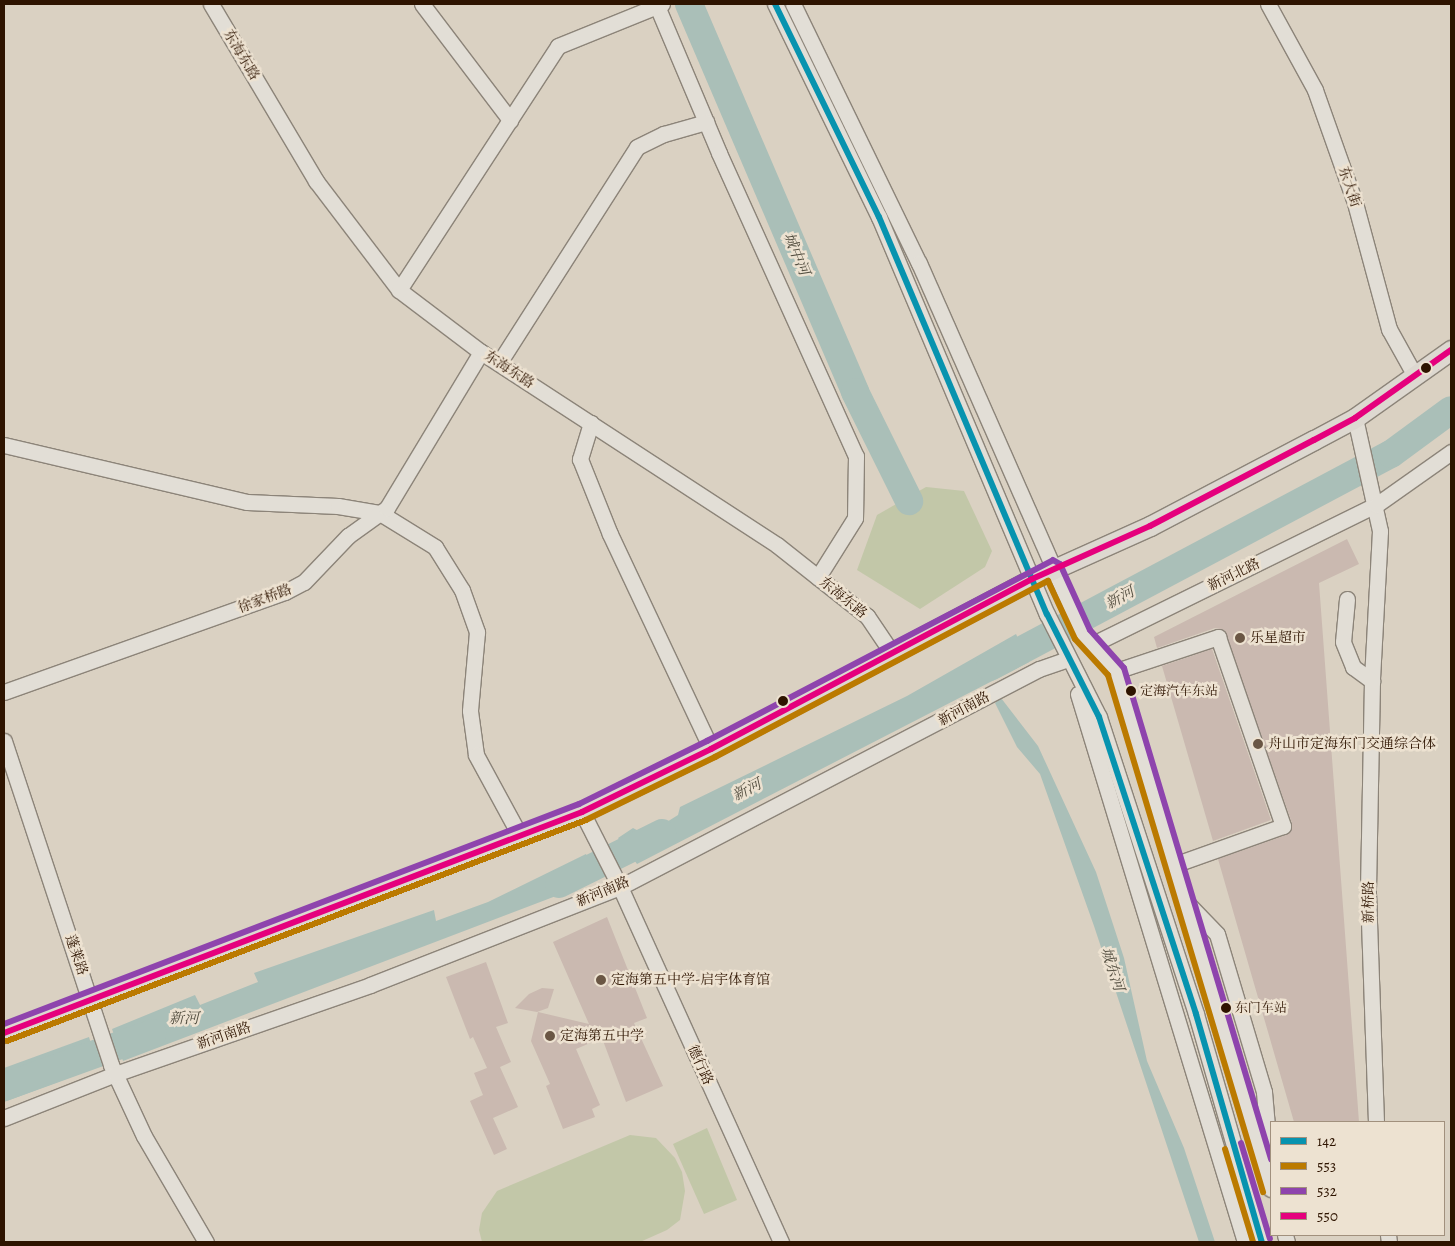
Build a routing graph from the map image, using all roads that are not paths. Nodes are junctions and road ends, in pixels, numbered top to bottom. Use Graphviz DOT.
graph roads {
  1 [pos="211,4"];
  2 [pos="422,4"];
  3 [pos="776,4"];
  4 [pos="793,4"];
  5 [pos="1268,4"];
  6 [pos="659,5"];
  7 [pos="510,120"];
  8 [pos="706,122"];
  9 [pos="399,290"];
  10 [pos="1451,350"];
  11 [pos="481,352"];
  12 [pos="499,363"];
  13 [pos="1415,376"];
  14 [pos="1354,418"];
  15 [pos="591,423"];
  16 [pos="4,446"];
  17 [pos="1451,452"];
  18 [pos="1376,505"];
  19 [pos="380,513"];
  20 [pos="1052,569"];
  21 [pos="818,577"];
  22 [pos="1032,579"];
  23 [pos="1347,599"];
  24 [pos="1087,640"];
  25 [pos="892,653"];
  26 [pos="1065,654"];
  27 [pos="1116,671"];
  28 [pos="1372,681"];
  29 [pos="4,692"];
  30 [pos="4,741"];
  31 [pos="711,749"];
  32 [pos="582,812"];
  33 [pos="520,836"];
  34 [pos="1176,864"];
  35 [pos="620,887"];
  36 [pos="1186,902"];
  37 [pos="1164,910"];
  38 [pos="92,1000"];
  39 [pos="4,1033"];
  40 [pos="113,1070"];
  41 [pos="4,1118"];
  42 [pos="1376,1121"];
  43 [pos="1261,1155"];
  44 [pos="1270,1186"];
  45 [pos="206,1242"];
  46 [pos="781,1242"];
  47 [pos="1245,1242"];
  48 [pos="1262,1242"];
  1 -- 9 [label="street, 东海东路"];
  2 -- 7 [label="street"];
  3 -- 22 [label="street"];
  4 -- 20 [label="street"];
  5 -- 13 [label="street, 东大街"];
  6 -- 7 [label="street"];
  6 -- 8 [label="street"];
  7 -- 9 [label="street"];
  8 -- 12 [label="street"];
  8 -- 21 [label="street"];
  9 -- 11 [label="street, 东海东路"];
  10 -- 13 [label="main road"];
  11 -- 12 [label="street, 东海东路"];
  11 -- 19 [label="street, 徐家桥路"];
  12 -- 15 [label="street, 东海东路"];
  13 -- 14 [label="main road"];
  14 -- 18 [label="street, 新桥路"];
  14 -- 20 [label="main road"];
  15 -- 21 [label="street, 东海东路"];
  15 -- 31 [label="street"];
  16 -- 19 [label="street"];
  17 -- 18 [label="street, 新河北路"];
  18 -- 24 [label="street, 新河北路"];
  18 -- 28 [label="street, 新桥路"];
  19 -- 29 [label="street, 徐家桥路"];
  19 -- 33 [label="street"];
  20 -- 22 [label="main road"];
  20 -- 24 [label="street"];
  21 -- 25 [label="street, 东海东路"];
  22 -- 25 [label="main road"];
  22 -- 26 [label="street"];
  23 -- 28 [label="street"];
  24 -- 27 [label="street"];
  25 -- 31 [label="main road"];
  26 -- 35 [label="street, 新河南路"];
  26 -- 37 [label="street"];
  26 -- 47 [label="street"];
  27 -- 34 [label="street"];
  27 -- 34 [label="street"];
  28 -- 42 [label="street, 新桥路"];
  30 -- 38 [label="street, 蓬莱路"];
  31 -- 32 [label="main road"];
  32 -- 33 [label="main road"];
  32 -- 35 [label="street, 德行路"];
  33 -- 38 [label="main road"];
  34 -- 36 [label="street"];
  35 -- 40 [label="street, 新河南路"];
  35 -- 46 [label="street, 德行路"];
  36 -- 37 [label="street"];
  36 -- 43 [label="street"];
  36 -- 43 [label="street"];
  37 -- 48 [label="street"];
  38 -- 39 [label="main road"];
  38 -- 40 [label="street, 蓬莱路"];
  40 -- 41 [label="street, 新河南路"];
  40 -- 45 [label="street, 蓬莱路"];
  43 -- 44 [label="street"];
}
